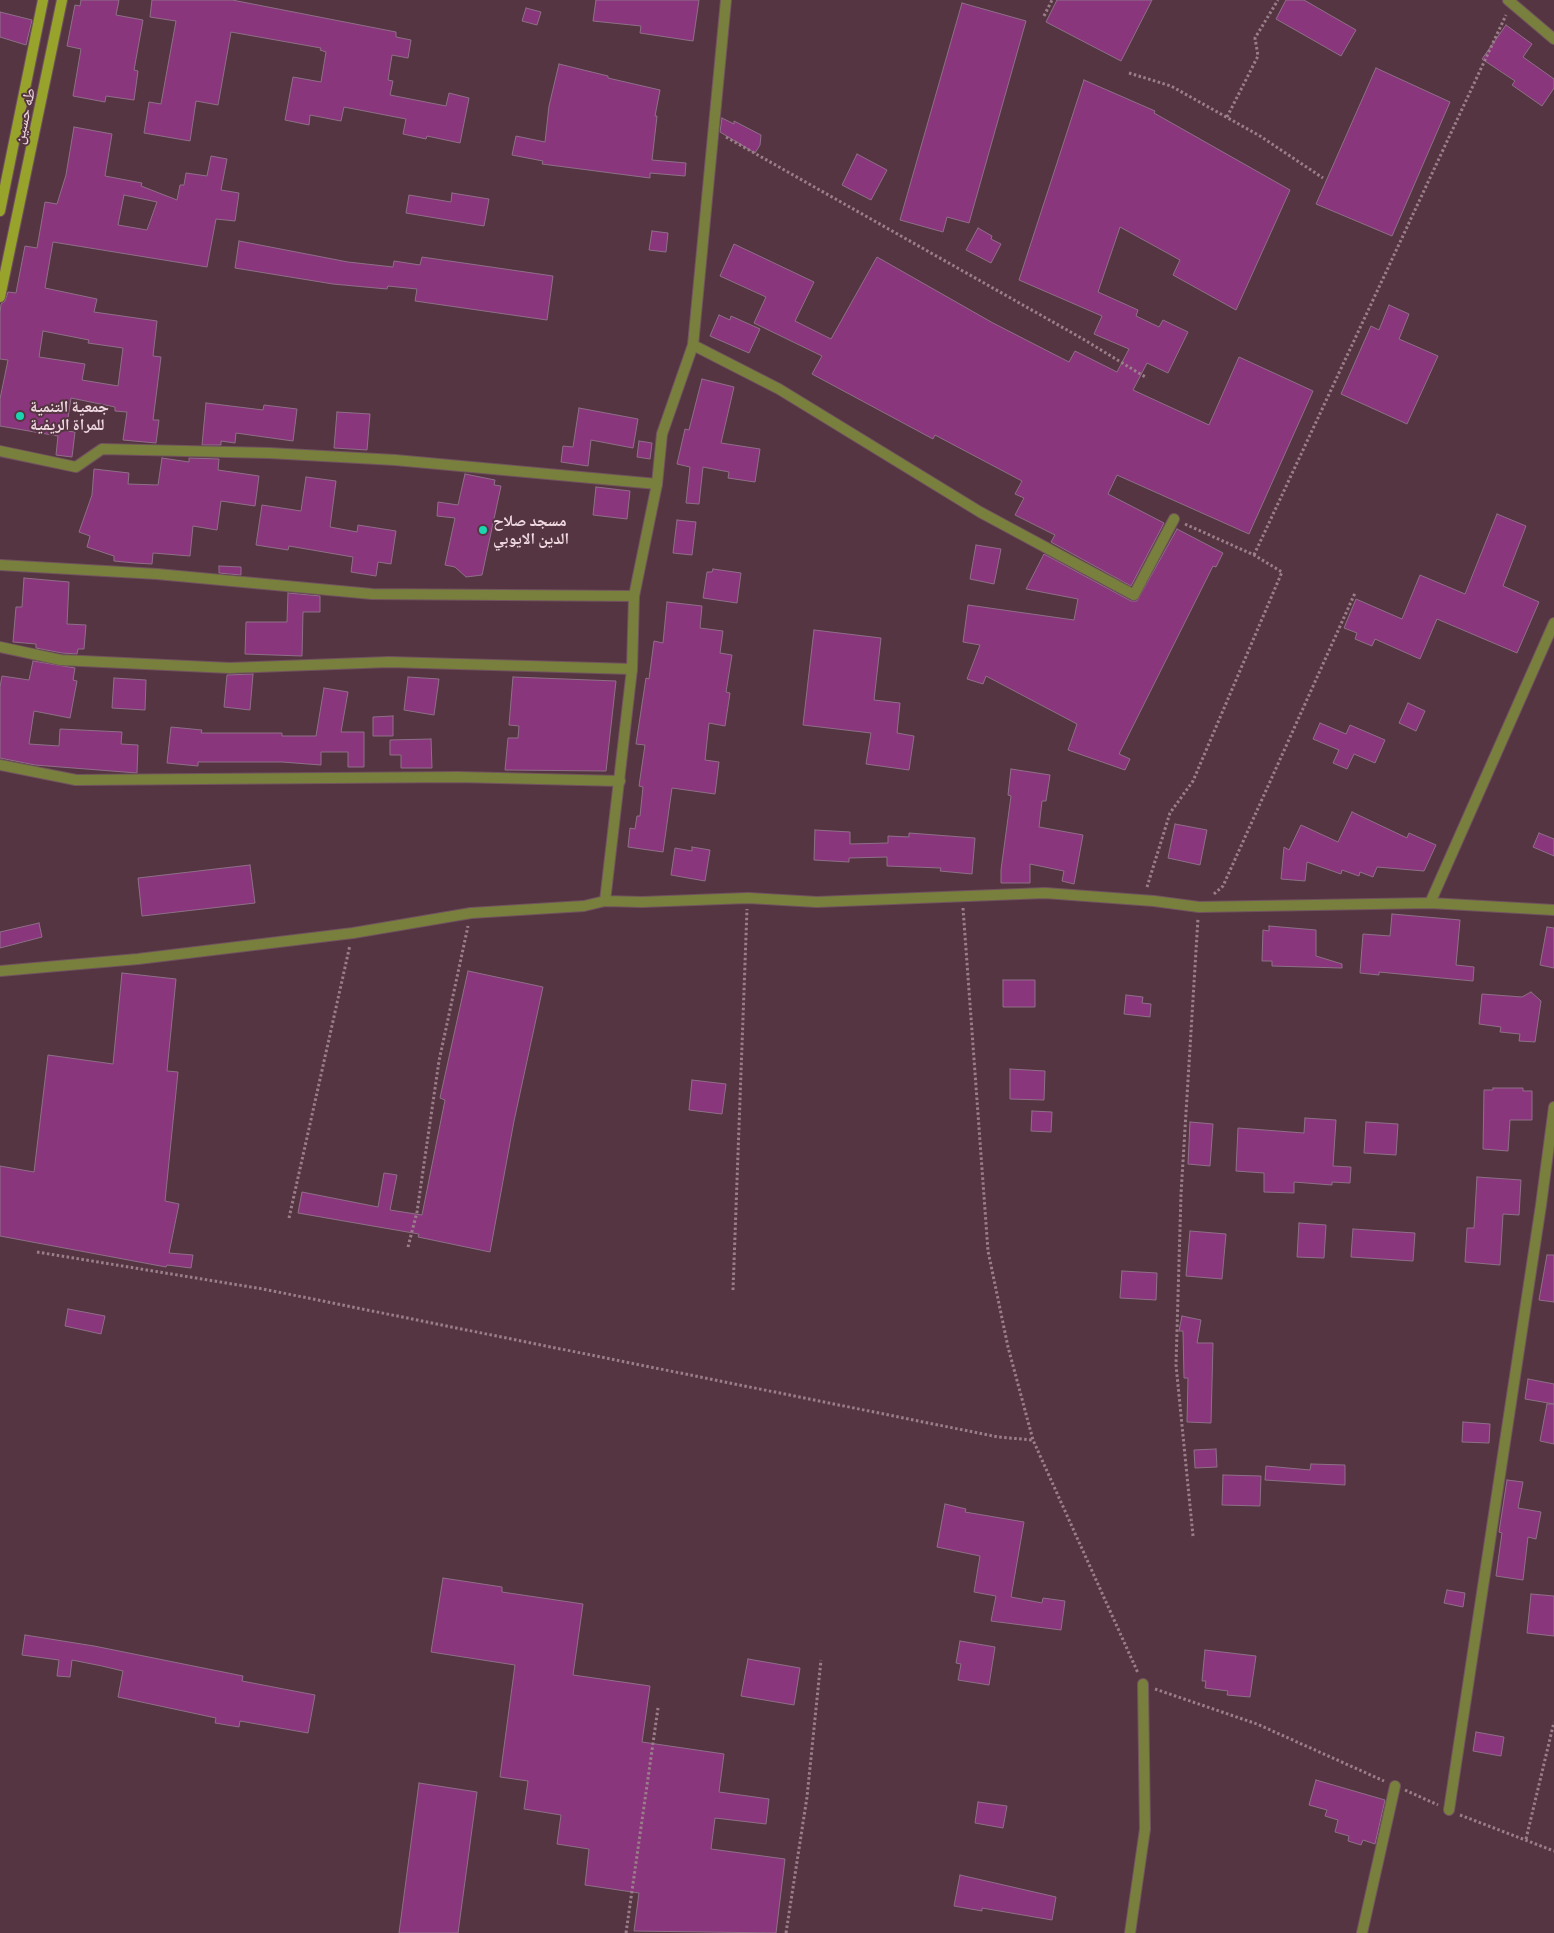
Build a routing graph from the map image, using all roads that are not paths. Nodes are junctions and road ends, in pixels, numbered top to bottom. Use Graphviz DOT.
graph roads {
  1 [pos="43,0"];
  2 [pos="62,0"];
  3 [pos="726,0"];
  4 [pos="1509,2"];
  5 [pos="1553,36"];
  6 [pos="0,211"];
  7 [pos="0,297"];
  8 [pos="693,345"];
  9 [pos="0,451"];
  10 [pos="656,484"];
  11 [pos="1174,519"];
  12 [pos="0,565"];
  13 [pos="634,596"];
  14 [pos="1554,623"];
  15 [pos="0,646"];
  16 [pos="632,669"];
  17 [pos="0,765"];
  18 [pos="620,780"];
  19 [pos="605,901"];
  20 [pos="1430,903"];
  21 [pos="1554,910"];
  22 [pos="0,971"];
  23 [pos="1554,1107"];
  24 [pos="1143,1684"];
  25 [pos="1395,1786"];
  26 [pos="1449,1810"];
  27 [pos="1130,1933"];
  28 [pos="1362,1933"];
  1 -- 6 [label="main road, طه حسين"];
  2 -- 7 [label="main road, طه حسين"];
  3 -- 8 [label="street"];
  4 -- 5 [label="street"];
  8 -- 10 [label="street"];
  8 -- 11 [label="street"];
  9 -- 10 [label="street"];
  10 -- 13 [label="street"];
  12 -- 13 [label="street"];
  13 -- 16 [label="street"];
  14 -- 20 [label="street"];
  15 -- 16 [label="street"];
  16 -- 18 [label="street"];
  17 -- 18 [label="street"];
  18 -- 19 [label="street"];
  19 -- 20 [label="street"];
  19 -- 22 [label="street"];
  20 -- 21 [label="street"];
  23 -- 26 [label="street"];
  24 -- 27 [label="street"];
  25 -- 28 [label="street"];
}
